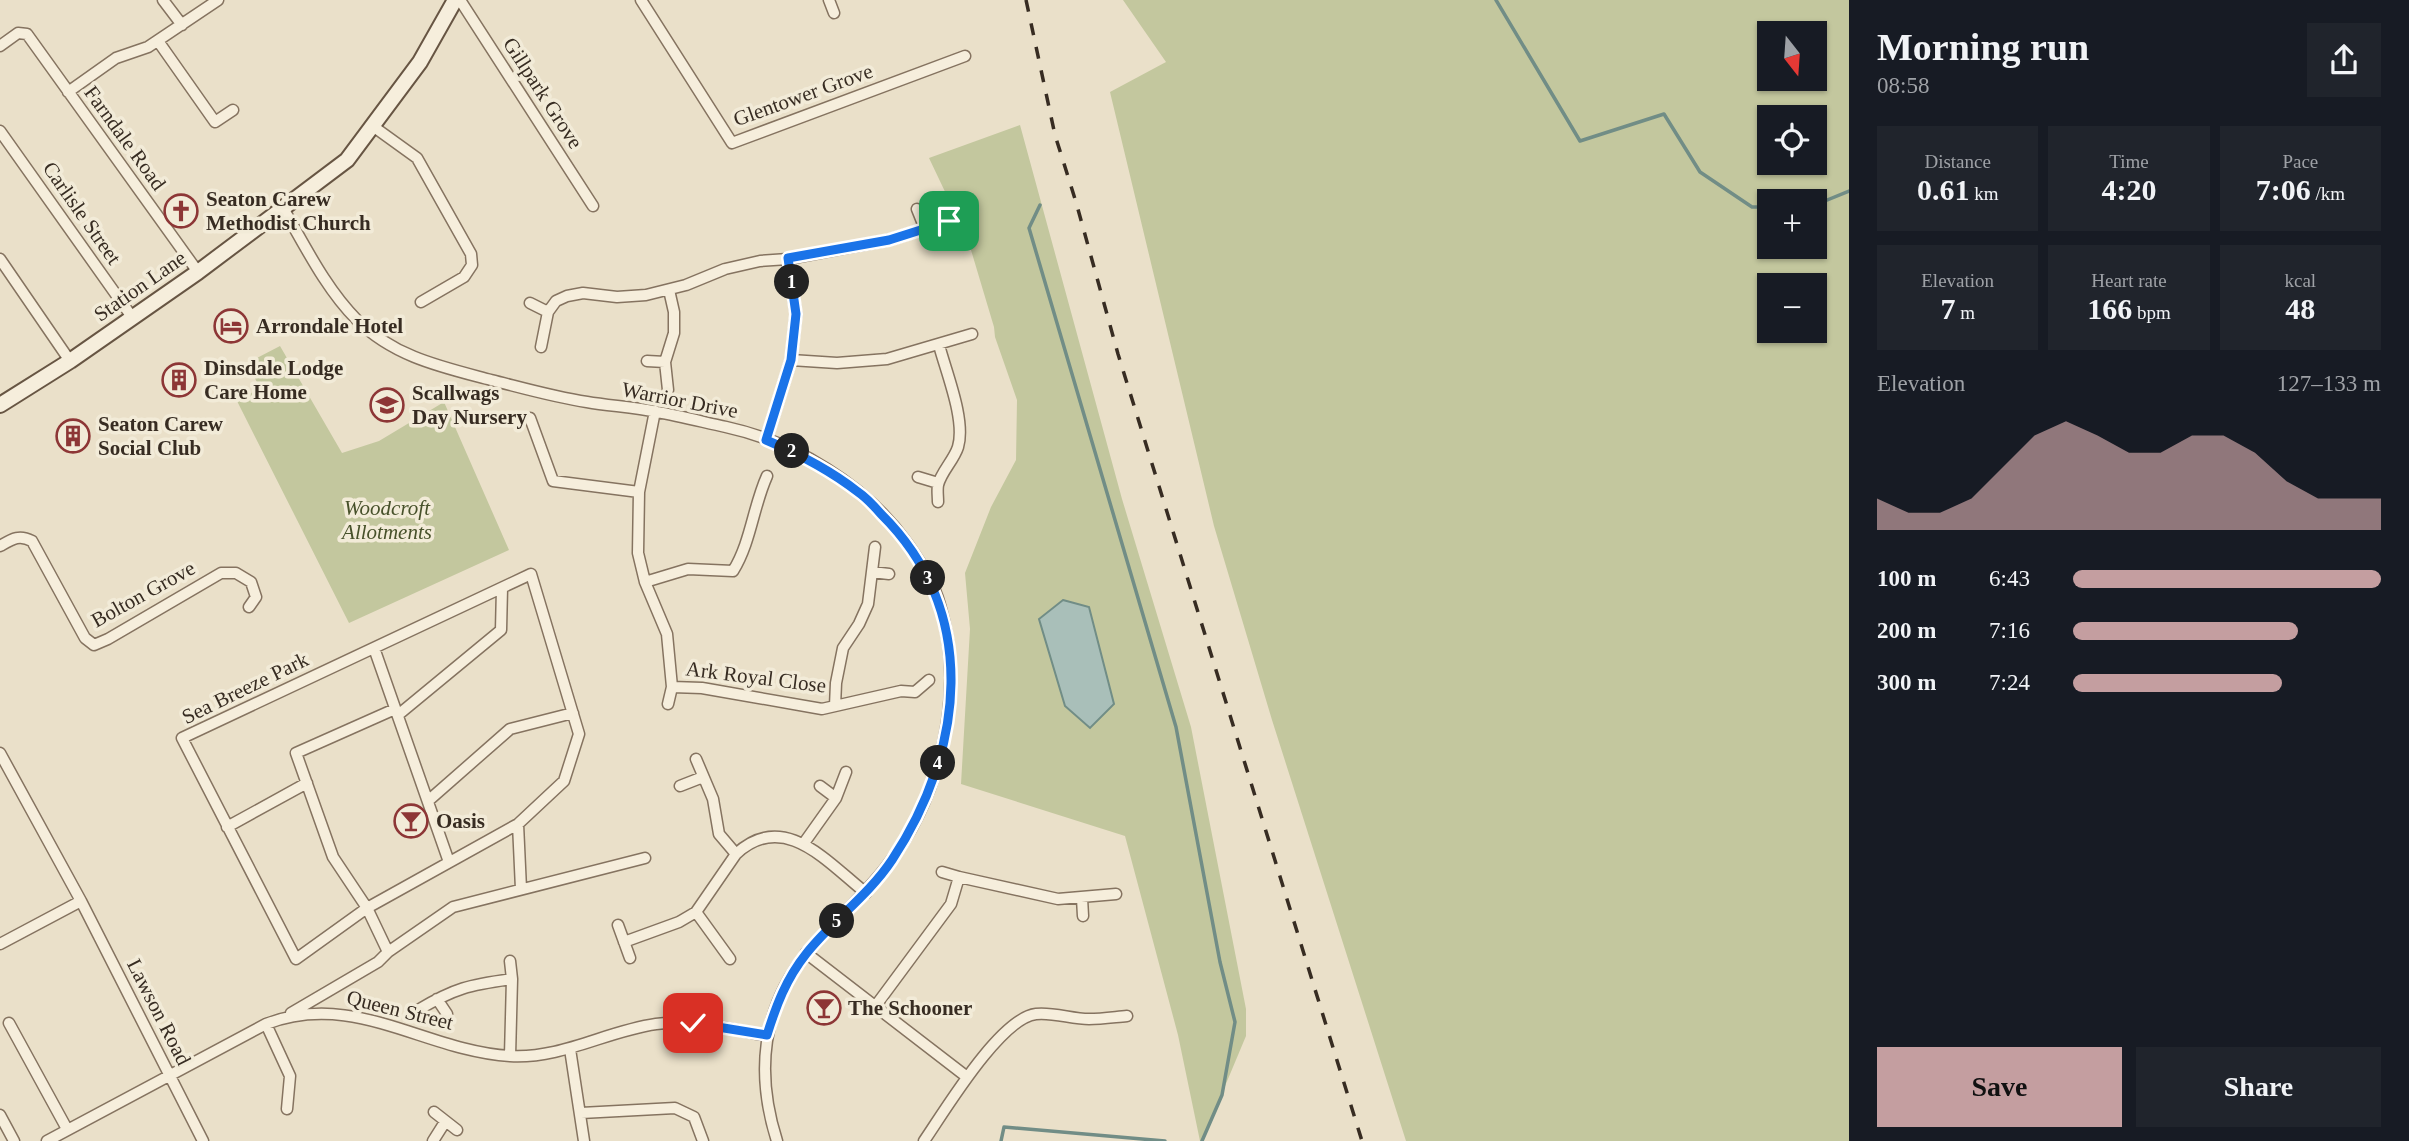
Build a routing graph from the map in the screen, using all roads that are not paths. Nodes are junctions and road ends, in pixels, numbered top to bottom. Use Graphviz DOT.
graph roads {
  1 [pos="163,0"];
  2 [pos="218,0"];
  3 [pos="458,0"];
  4 [pos="641,0"];
  5 [pos="828,0"];
  6 [pos="834,13"];
  7 [pos="182,25"];
  8 [pos="158,41"];
  9 [pos="0,46"];
  10 [pos="965,56"];
  11 [pos="68,92"];
  12 [pos="233,110"];
  13 [pos="374,127"];
  14 [pos="0,131"];
  15 [pos="593,206"];
  16 [pos="283,208"];
  17 [pos="917,209"];
  18 [pos="949,221"];
  19 [pos="925,229"];
  20 [pos="788,258"];
  21 [pos="0,259"];
  22 [pos="198,272"];
  23 [pos="669,290"];
  24 [pos="421,302"];
  25 [pos="530,303"];
  26 [pos="548,312"];
  27 [pos="132,317"];
  28 [pos="972,334"];
  29 [pos="939,345"];
  30 [pos="541,346"];
  31 [pos="71,360"];
  32 [pos="791,360"];
  33 [pos="647,361"];
  34 [pos="665,362"];
  35 [pos="668,390"];
  36 [pos="0,404"];
  37 [pos="655,411"];
  38 [pos="530,418"];
  39 [pos="766,440"];
  40 [pos="767,476"];
  41 [pos="918,477"];
  42 [pos="938,483"];
  43 [pos="639,492"];
  44 [pos="938,502"];
  45 [pos="0,546"];
  46 [pos="875,547"];
  47 [pos="872,572"];
  48 [pos="889,574"];
  49 [pos="645,582"];
  50 [pos="502,588"];
  51 [pos="249,607"];
  52 [pos="374,648"];
  53 [pos="929,680"];
  54 [pos="673,687"];
  55 [pos="668,704"];
  56 [pos="835,706"];
  57 [pos="396,712"];
  58 [pos="573,713"];
  59 [pos="0,753"];
  60 [pos="696,759"];
  61 [pos="846,772"];
  62 [pos="703,778"];
  63 [pos="307,783"];
  64 [pos="680,786"];
  65 [pos="820,786"];
  66 [pos="836,799"];
  67 [pos="428,801"];
  68 [pos="518,824"];
  69 [pos="227,827"];
  70 [pos="804,843"];
  71 [pos="736,854"];
  72 [pos="645,858"];
  73 [pos="449,862"];
  74 [pos="942,872"];
  75 [pos="959,877"];
  76 [pos="521,889"];
  77 [pos="866,893"];
  78 [pos="1116,894"];
  79 [pos="1082,898"];
  80 [pos="81,901"];
  81 [pos="367,908"];
  82 [pos="696,912"];
  83 [pos="1083,916"];
  84 [pos="618,925"];
  85 [pos="624,942"];
  86 [pos="0,944"];
  87 [pos="388,952"];
  88 [pos="806,953"];
  89 [pos="630,958"];
  90 [pos="730,959"];
  91 [pos="510,961"];
  92 [pos="512,979"];
  93 [pos="437,999"];
  94 [pos="874,1007"];
  95 [pos="418,1010"];
  96 [pos="447,1014"];
  97 [pos="288,1016"];
  98 [pos="1127,1016"];
  99 [pos="9,1023"];
  100 [pos="266,1024"];
  101 [pos="767,1035"];
  102 [pos="570,1049"];
  103 [pos="510,1056"];
  104 [pos="170,1074"];
  105 [pos="967,1077"];
  106 [pos="287,1109"];
  107 [pos="434,1112"];
  108 [pos="582,1113"];
  109 [pos="0,1115"];
  110 [pos="445,1122"];
  111 [pos="67,1129"];
  112 [pos="457,1130"];
  113 [pos="14,1141"];
  114 [pos="47,1141"];
  115 [pos="203,1141"];
  116 [pos="433,1141"];
  117 [pos="584,1141"];
  118 [pos="703,1141"];
  119 [pos="777,1141"];
  120 [pos="924,1141"];
  1 -- 7 [label="street"];
  2 -- 7 [label="street"];
  3 -- 13 [label="main road, Station Lane"];
  3 -- 15 [label="street, Gillpark Grove"];
  4 -- 10 [label="street, Glentower Grove"];
  5 -- 6 [label="street"];
  7 -- 8 [label="street"];
  8 -- 11 [label="street"];
  8 -- 12 [label="street"];
  9 -- 11 [label="street, Farndale Road"];
  11 -- 22 [label="street, Farndale Road"];
  13 -- 16 [label="main road, Station Lane"];
  13 -- 24 [label="street"];
  14 -- 27 [label="street, Carlisle Street"];
  16 -- 22 [label="main road, Station Lane"];
  16 -- 37 [label="street, Warrior Drive"];
  17 -- 19 [label="street"];
  18 -- 19 [label="street"];
  19 -- 20 [label="street"];
  20 -- 23 [label="street"];
  20 -- 32 [label="street"];
  21 -- 31 [label="street"];
  22 -- 27 [label="main road, Station Lane"];
  23 -- 26 [label="street"];
  23 -- 34 [label="street"];
  25 -- 26 [label="street"];
  26 -- 30 [label="street"];
  27 -- 31 [label="main road, Station Lane"];
  28 -- 29 [label="street"];
  29 -- 32 [label="street"];
  29 -- 42 [label="street"];
  31 -- 36 [label="main road, Station Lane"];
  32 -- 39 [label="street"];
  33 -- 34 [label="street"];
  34 -- 35 [label="street"];
  37 -- 39 [label="street, Warrior Drive"];
  37 -- 43 [label="street, Ark Royal Close"];
  38 -- 43 [label="street"];
  39 -- 77 [label="street, Warrior Drive"];
  40 -- 49 [label="street"];
  41 -- 42 [label="street"];
  42 -- 44 [label="street"];
  43 -- 49 [label="street, Ark Royal Close"];
  45 -- 51 [label="street, Bolton Grove"];
  46 -- 47 [label="street, Ark Royal Close"];
  47 -- 48 [label="street"];
  47 -- 56 [label="street, Ark Royal Close"];
  49 -- 54 [label="street, Ark Royal Close"];
  50 -- 52 [label="street, Sea Breeze Park"];
  50 -- 57 [label="street"];
  50 -- 58 [label="street, Sea Breeze Park"];
  52 -- 57 [label="street"];
  52 -- 69 [label="street, Sea Breeze Park"];
  53 -- 56 [label="street, Ark Royal Close"];
  54 -- 55 [label="street, Ark Royal Close"];
  54 -- 56 [label="street, Ark Royal Close"];
  57 -- 63 [label="street"];
  57 -- 67 [label="street"];
  58 -- 67 [label="street"];
  58 -- 68 [label="street, Sea Breeze Park"];
  59 -- 80 [label="street, Lawson Road"];
  60 -- 62 [label="street"];
  61 -- 66 [label="street"];
  62 -- 64 [label="street"];
  62 -- 71 [label="street"];
  63 -- 69 [label="street"];
  63 -- 81 [label="street"];
  65 -- 66 [label="street"];
  66 -- 70 [label="street"];
  67 -- 73 [label="street"];
  68 -- 73 [label="street, Sea Breeze Park"];
  68 -- 76 [label="street"];
  69 -- 81 [label="street, Sea Breeze Park"];
  70 -- 71 [label="street"];
  70 -- 77 [label="street"];
  71 -- 82 [label="street"];
  72 -- 76 [label="street"];
  73 -- 81 [label="street, Sea Breeze Park"];
  74 -- 75 [label="street"];
  75 -- 79 [label="street"];
  75 -- 94 [label="street"];
  76 -- 87 [label="street"];
  77 -- 88 [label="street, Warrior Drive"];
  78 -- 79 [label="street"];
  79 -- 83 [label="street"];
  80 -- 86 [label="street"];
  80 -- 104 [label="street, Lawson Road"];
  81 -- 87 [label="street"];
  82 -- 85 [label="street"];
  82 -- 90 [label="street"];
  84 -- 85 [label="street"];
  85 -- 89 [label="street"];
  87 -- 97 [label="street"];
  88 -- 94 [label="street"];
  88 -- 101 [label="street, Warrior Drive"];
  91 -- 92 [label="street"];
  92 -- 93 [label="street"];
  92 -- 103 [label="street"];
  93 -- 95 [label="street"];
  93 -- 96 [label="street"];
  94 -- 105 [label="street"];
  97 -- 100 [label="street, Queen Street"];
  97 -- 103 [label="street, Queen Street"];
  98 -- 105 [label="street"];
  99 -- 111 [label="street"];
  100 -- 104 [label="street, Queen Street"];
  100 -- 106 [label="street"];
  101 -- 102 [label="street, Queen Street"];
  101 -- 119 [label="street, Warrior Drive"];
  102 -- 103 [label="street, Queen Street"];
  102 -- 108 [label="street"];
  104 -- 111 [label="street, Queen Street"];
  104 -- 115 [label="street, Lawson Road"];
  105 -- 120 [label="street"];
  107 -- 110 [label="street"];
  108 -- 117 [label="street"];
  108 -- 118 [label="street"];
  109 -- 113 [label="street"];
  110 -- 112 [label="street"];
  110 -- 116 [label="street"];
  111 -- 114 [label="street, Queen Street"];
}
